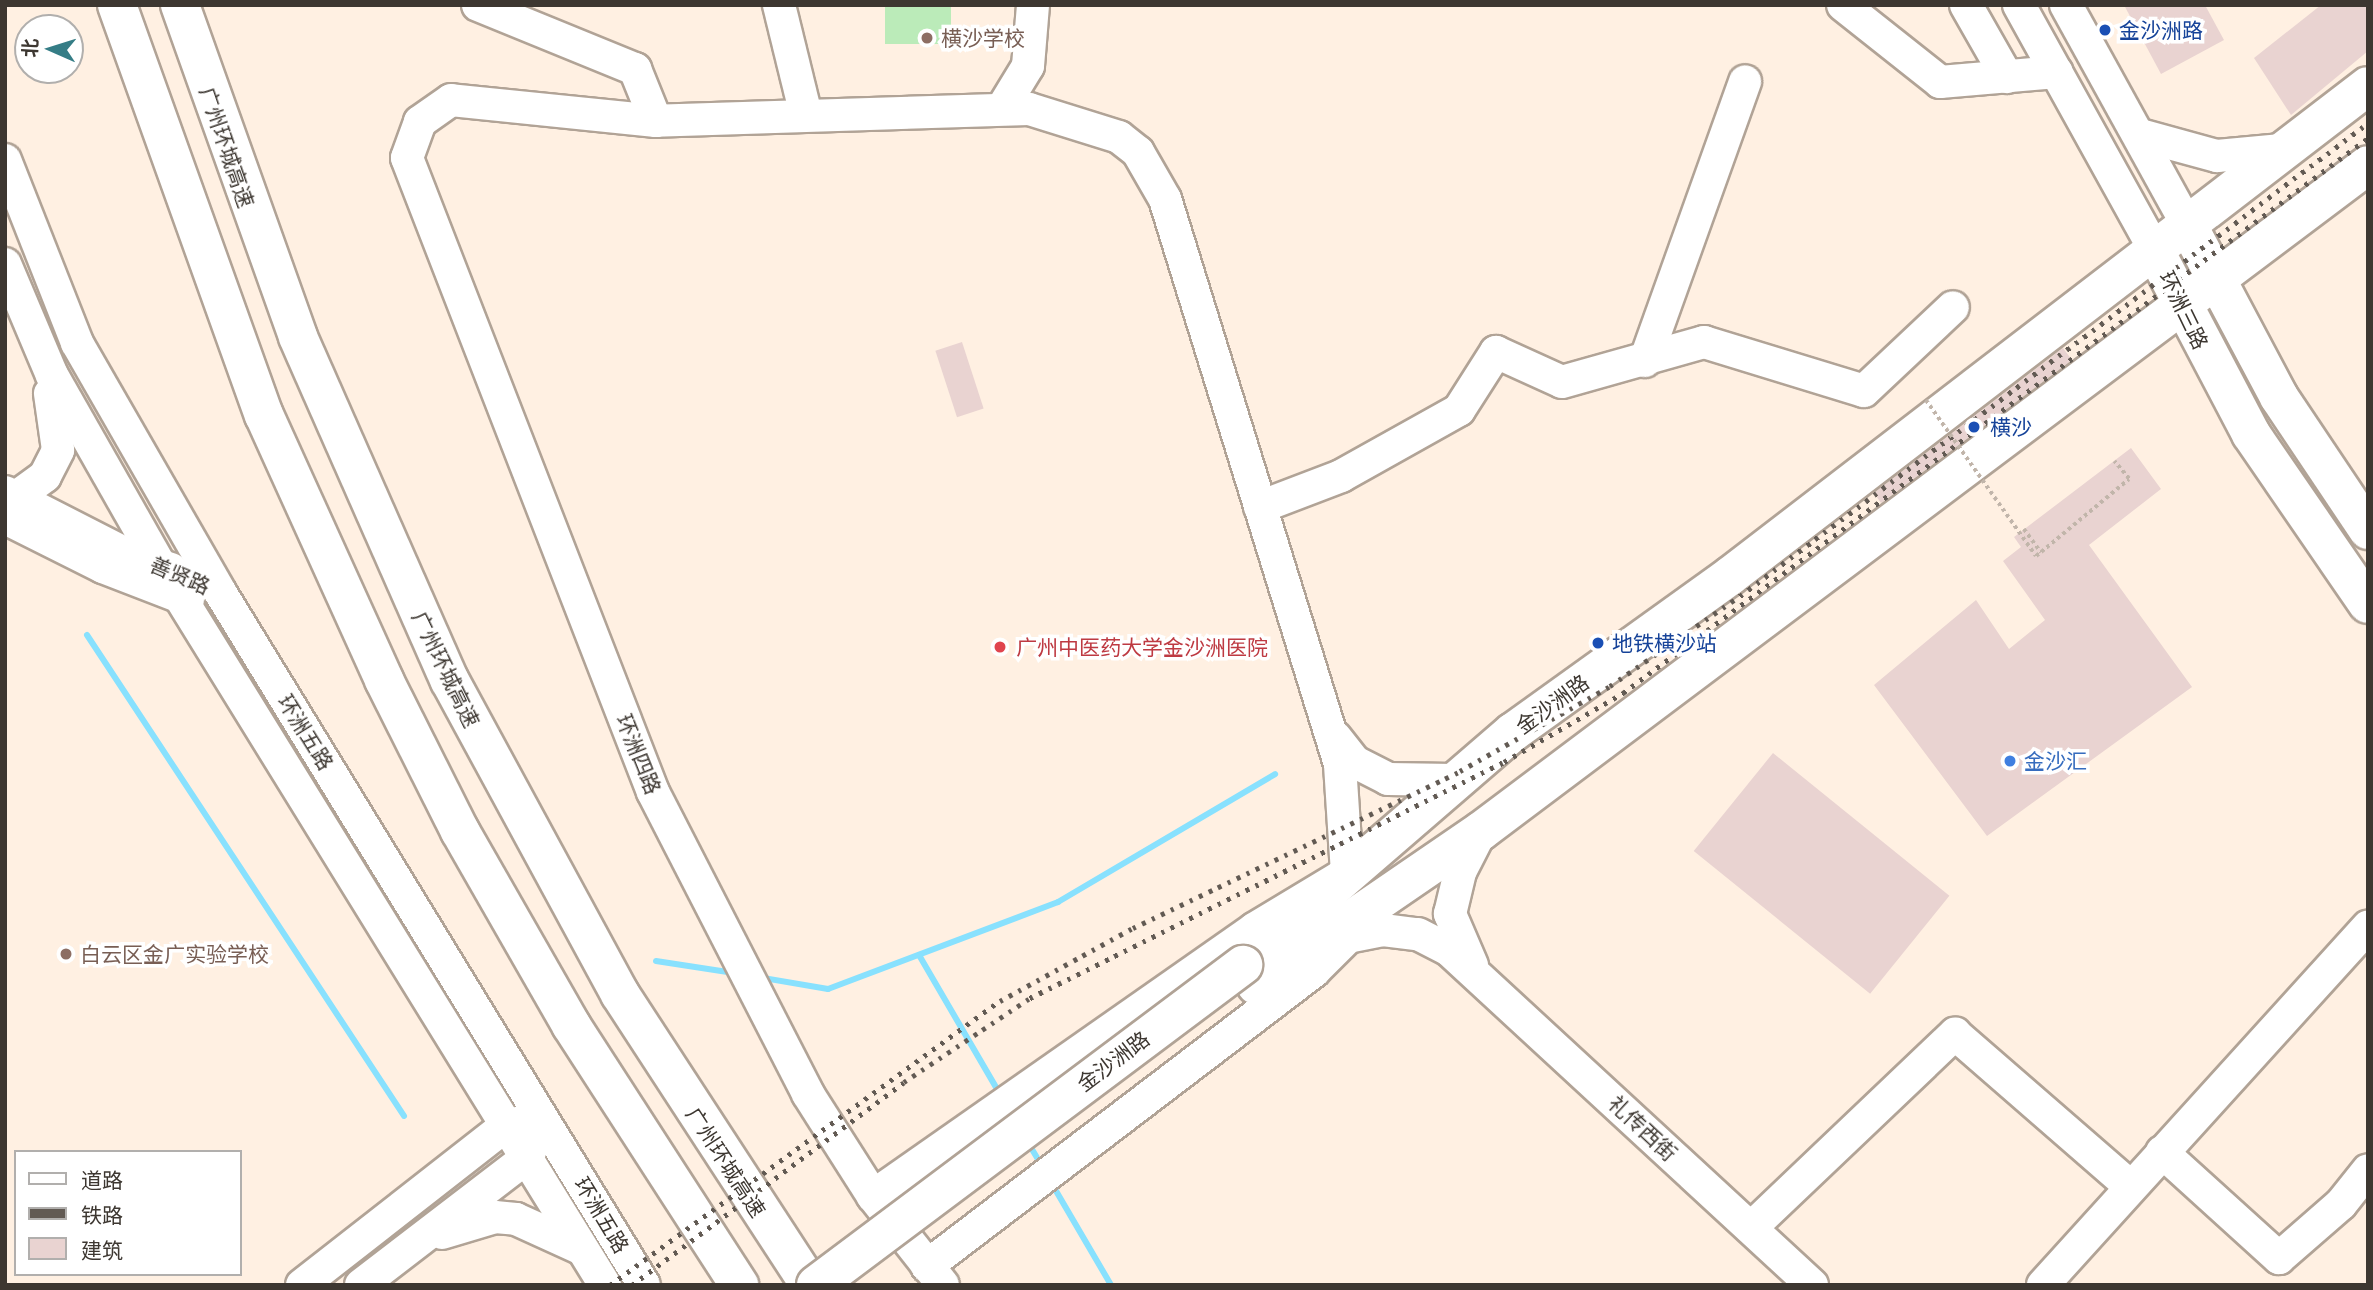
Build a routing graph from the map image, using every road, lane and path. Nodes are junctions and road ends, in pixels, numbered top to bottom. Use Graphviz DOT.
graph roads {
  1 [pos="117,5"];
  2 [pos="180,5"];
  3 [pos="478,5"];
  4 [pos="779,5"];
  5 [pos="1034,5"];
  6 [pos="1843,5"];
  7 [pos="1966,5"];
  8 [pos="2019,5"];
  9 [pos="2066,5"];
  10 [pos="2057,72"];
  11 [pos="2007,77"];
  12 [pos="1745,81"];
  13 [pos="2368,86"];
  14 [pos="1003,107"];
  15 [pos="806,115"];
  16 [pos="656,121"];
  17 [pos="2140,135"];
  18 [pos="2282,150"];
  19 [pos="5,160"];
  20 [pos="2368,165"];
  21 [pos="2186,222"];
  22 [pos="2154,249"];
  23 [pos="5,264"];
  24 [pos="2215,279"];
  25 [pos="2179,304"];
  26 [pos="1953,307"];
  27 [pos="29,326"];
  28 [pos="1645,361"];
  29 [pos="1926,400"];
  30 [pos="2114,461"];
  31 [pos="9,503"];
  32 [pos="1261,507"];
  33 [pos="2025,529"];
  34 [pos="2368,530"];
  35 [pos="2041,552"];
  36 [pos="159,563"];
  37 [pos="220,592"];
  38 [pos="183,601"];
  39 [pos="2368,604"];
  40 [pos="1328,723"];
  41 [pos="1454,780"];
  42 [pos="1481,831"];
  43 [pos="1347,873"];
  44 [pos="2368,927"];
  45 [pos="1334,939"];
  46 [pos="1475,970"];
  47 [pos="1249,975"];
  48 [pos="543,1117"];
  49 [pos="507,1125"];
  50 [pos="2162,1152"];
  51 [pos="528,1157"];
  52 [pos="2368,1170"];
  53 [pos="2131,1187"];
  54 [pos="873,1196"];
  55 [pos="386,1222"];
  56 [pos="1751,1228"];
  57 [pos="407,1249"];
  58 [pos="584,1251"];
  59 [pos="935,1275"];
  60 [pos="302,1285"];
  61 [pos="361,1285"];
  62 [pos="605,1285"];
  63 [pos="644,1285"];
  64 [pos="739,1285"];
  65 [pos="810,1285"];
  66 [pos="816,1285"];
  67 [pos="854,1285"];
  68 [pos="1812,1285"];
  69 [pos="2043,1285"];
  1 -- 64 [label="main road"];
  2 -- 65 [label="main road, 广州环城高速"];
  3 -- 16 [label="street"];
  4 -- 15 [label="street"];
  5 -- 14 [label="street"];
  6 -- 11 [label="street"];
  7 -- 11 [label="street"];
  8 -- 10 [label="street, 环洲三路"];
  9 -- 17 [label="street, 环洲三路"];
  10 -- 11 [label="street"];
  10 -- 22 [label="street, 环洲三路"];
  12 -- 28 [label="street"];
  13 -- 18 [label="main road, 金沙洲路"];
  14 -- 15 [label="street, 环洲四路"];
  14 -- 32 [label="street, 环洲四路"];
  15 -- 16 [label="street, 环洲四路"];
  16 -- 54 [label="street, 环洲四路"];
  17 -- 18 [label="street"];
  17 -- 21 [label="street, 环洲三路"];
  18 -- 21 [label="main road, 金沙洲路"];
  19 -- 37 [label="street, 环洲五路"];
  20 -- 24 [label="main road, 金沙洲路"];
  21 -- 22 [label="main road, 金沙洲路"];
  21 -- 24 [label="main road, 环洲三路"];
  22 -- 25 [label="main road, 环洲三路"];
  22 -- 41 [label="main road, 金沙洲路"];
  23 -- 27 [label="street, 环洲五路"];
  24 -- 25 [label="main road, 金沙洲路"];
  24 -- 34 [label="main road, 环洲三路"];
  25 -- 39 [label="main road, 环洲三路"];
  25 -- 42 [label="main road, 金沙洲路"];
  26 -- 28 [label="street"];
  27 -- 31 [label="street"];
  27 -- 36 [label="street, 环洲五路"];
  28 -- 32 [label="street"];
  29 -- 35 [label="path, bridge"];
  30 -- 35 [label="path"];
  31 -- 36 [label="street, 善贤路"];
  31 -- 38 [label="street, 善贤路"];
  32 -- 40 [label="street, 环洲四路"];
  33 -- 35 [label="path"];
  36 -- 37 [label="street, 善贤路"];
  36 -- 38 [label="street, 环洲五路"];
  37 -- 38 [label="street, 善贤路"];
  37 -- 48 [label="street, 环洲五路"];
  38 -- 49 [label="street, 环洲五路"];
  40 -- 41 [label="street"];
  40 -- 43 [label="street, 环洲四路"];
  41 -- 43 [label="main road, 金沙洲路"];
  42 -- 45 [label="main road, 金沙洲路"];
  42 -- 46 [label="street"];
  43 -- 47 [label="main road, 金沙洲路"];
  43 -- 54 [label="street"];
  44 -- 50 [label="street"];
  45 -- 46 [label="street"];
  45 -- 47 [label="main road, 金沙洲路"];
  45 -- 59 [label="street"];
  46 -- 56 [label="street, 礼传西街"];
  47 -- 66 [label="main road, 金沙洲路, bridge"];
  47 -- 67 [label="main road, 金沙洲路"];
  48 -- 49 [label="street"];
  48 -- 51 [label="street"];
  48 -- 63 [label="street, 环洲五路"];
  49 -- 51 [label="street, 环洲五路"];
  49 -- 55 [label="street"];
  50 -- 52 [label="street"];
  50 -- 53 [label="street"];
  51 -- 57 [label="street"];
  51 -- 58 [label="street, 环洲五路"];
  53 -- 56 [label="street"];
  53 -- 69 [label="street"];
  54 -- 59 [label="street, 环洲四路"];
  55 -- 57 [label="street"];
  55 -- 60 [label="street"];
  56 -- 68 [label="street, 礼传西街"];
  57 -- 58 [label="street"];
  57 -- 61 [label="street"];
  58 -- 62 [label="street, 环洲五路"];
}
